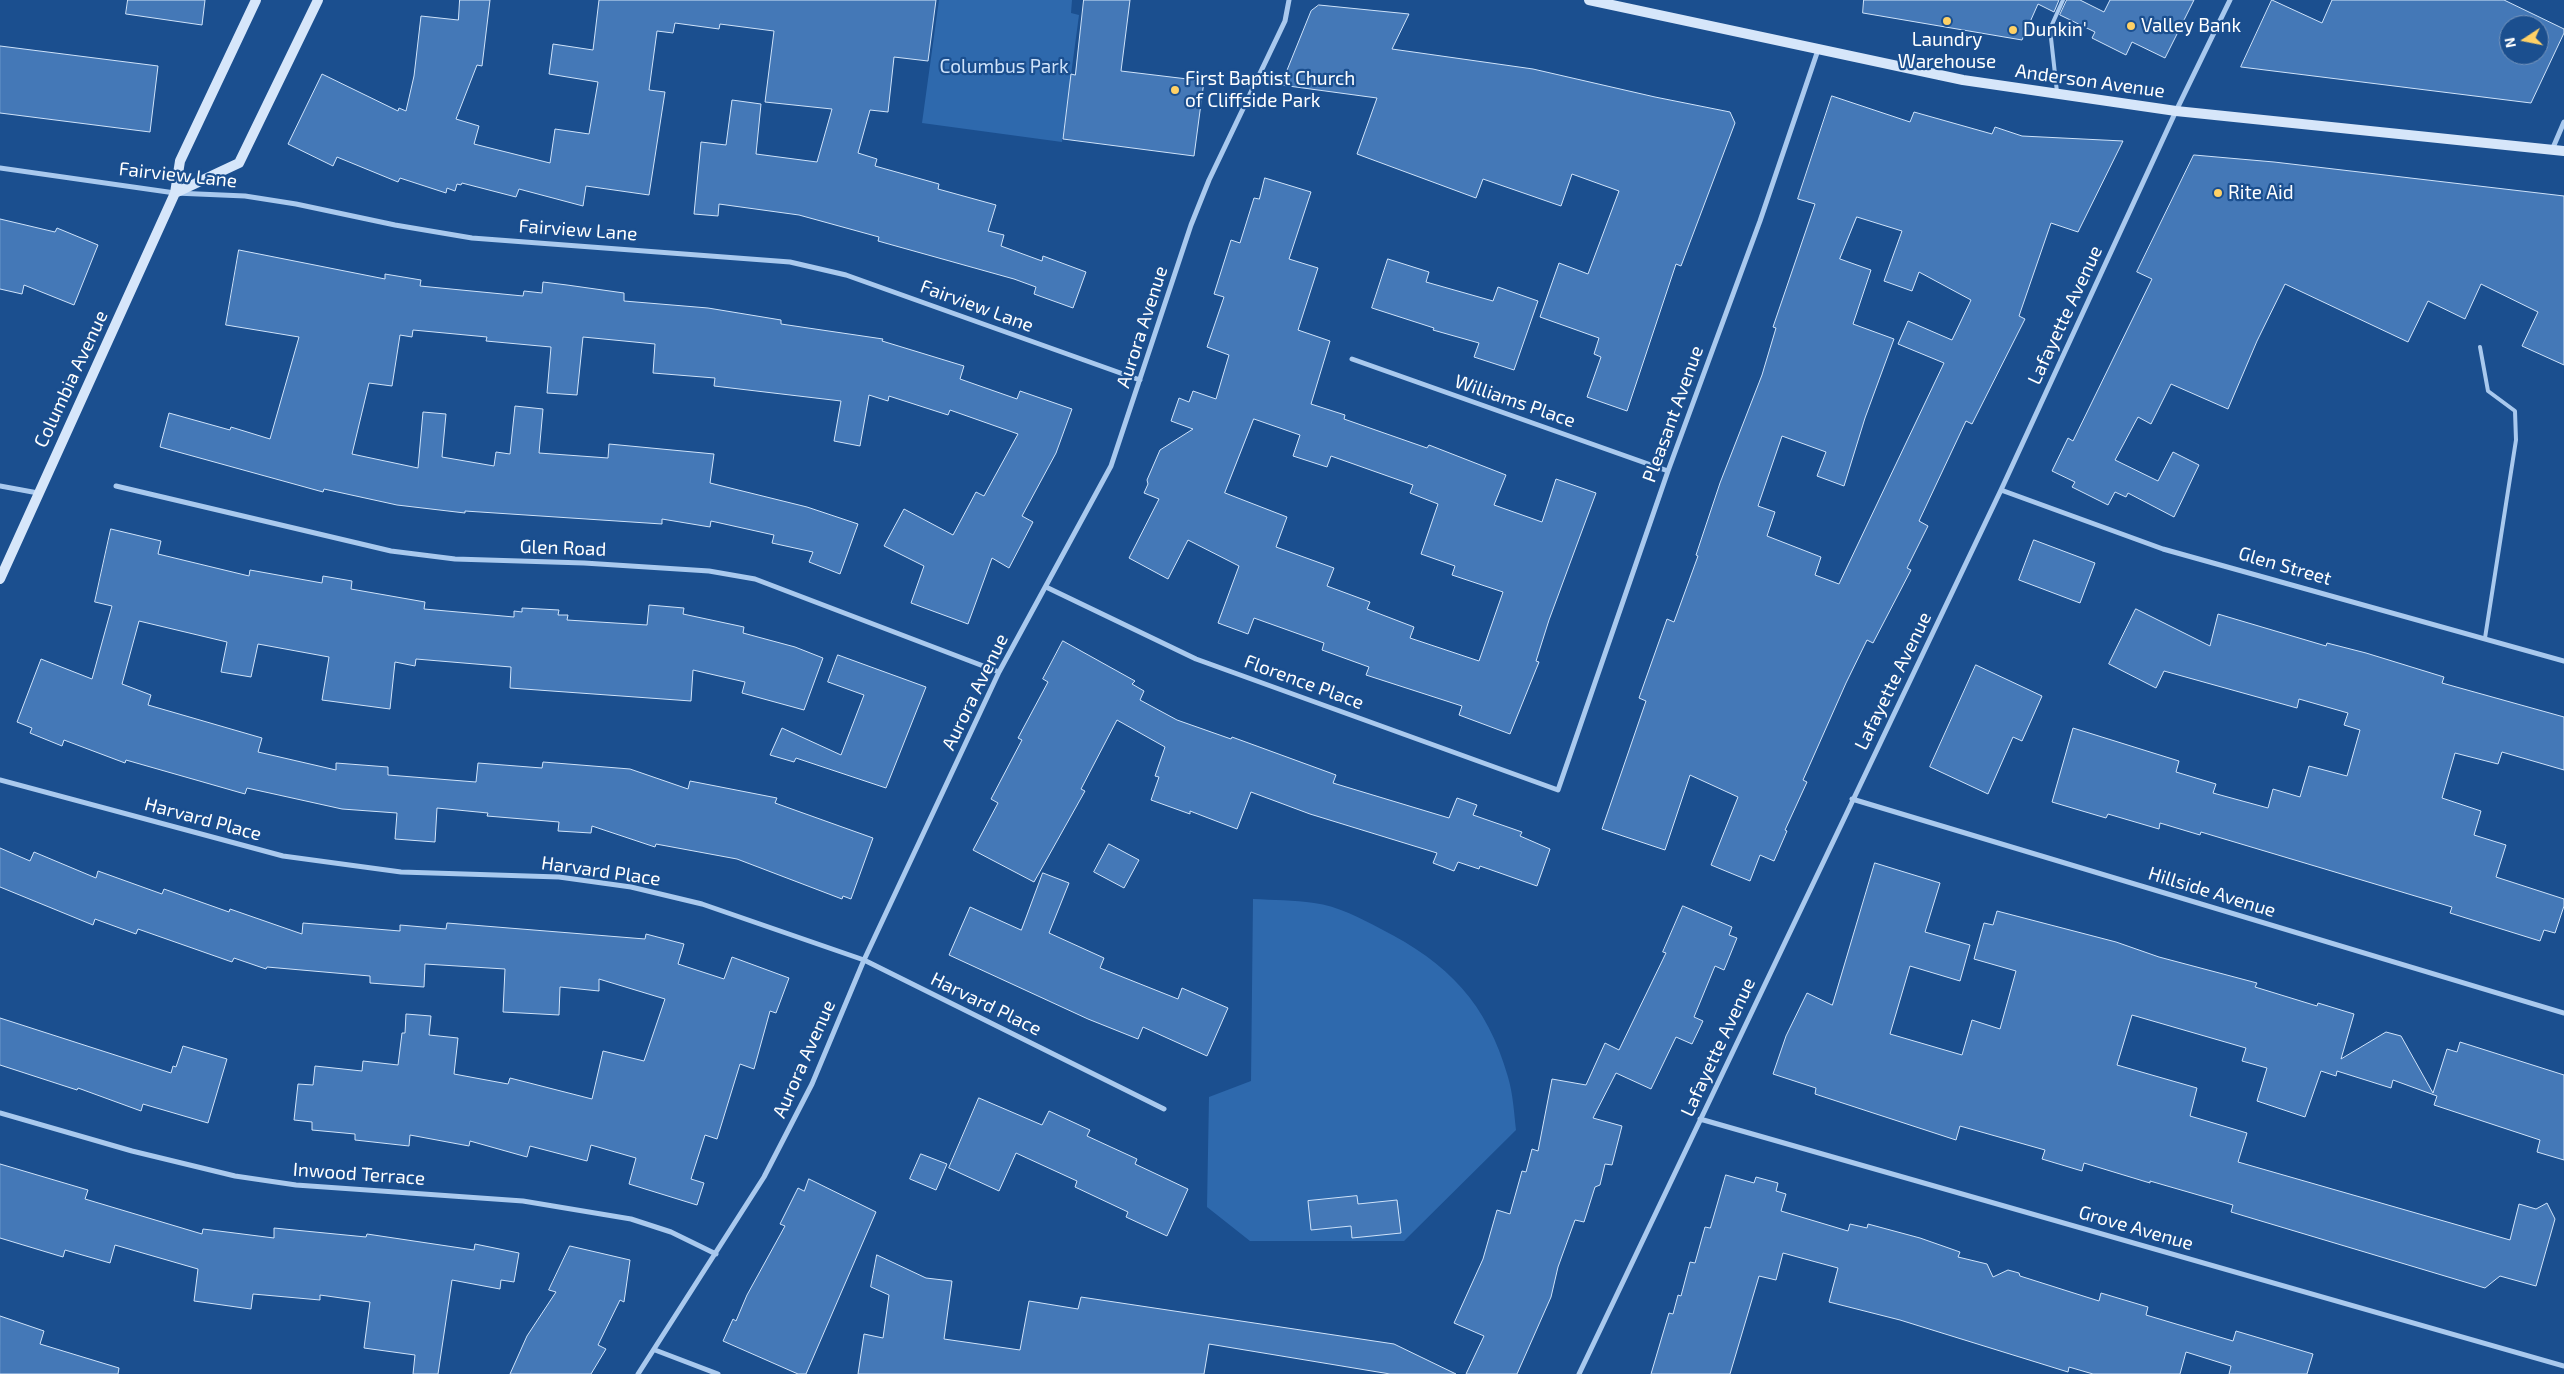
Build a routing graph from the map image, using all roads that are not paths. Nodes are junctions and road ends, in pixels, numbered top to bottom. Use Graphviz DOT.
graph roads {
  1 [pos="256,0"];
  2 [pos="318,0"];
  3 [pos="1289,0"];
  4 [pos="1588,0"];
  5 [pos="2063,0"];
  6 [pos="2230,0"];
  7 [pos="1818,50"];
  8 [pos="2057,93"];
  9 [pos="2176,111"];
  10 [pos="2564,122"];
  11 [pos="2552,150"];
  12 [pos="2564,151"];
  13 [pos="0,168"];
  14 [pos="175,193"];
  15 [pos="2480,347"];
  16 [pos="1352,359"];
  17 [pos="1140,380"];
  18 [pos="1668,472"];
  19 [pos="0,486"];
  20 [pos="116,486"];
  21 [pos="2001,490"];
  22 [pos="38,493"];
  23 [pos="0,579"];
  24 [pos="1046,587"];
  25 [pos="2485,638"];
  26 [pos="2564,661"];
  27 [pos="999,672"];
  28 [pos="0,780"];
  29 [pos="1558,790"];
  30 [pos="1852,799"];
  31 [pos="864,960"];
  32 [pos="2564,1012"];
  33 [pos="1164,1109"];
  34 [pos="0,1113"];
  35 [pos="1700,1119"];
  36 [pos="716,1254"];
  37 [pos="655,1350"];
  38 [pos="2564,1366"];
  39 [pos="638,1374"];
  40 [pos="718,1374"];
  41 [pos="1579,1374"];
  1 -- 14 [label="main road, Columbia Avenue"];
  2 -- 14 [label="main road"];
  3 -- 17 [label="street, Aurora Avenue"];
  4 -- 7 [label="main road, Anderson Avenue"];
  5 -- 8 [label="lane"];
  6 -- 9 [label="street, Lafayette Avenue"];
  7 -- 8 [label="main road, Anderson Avenue"];
  7 -- 18 [label="street, Pleasant Avenue"];
  8 -- 9 [label="main road, Anderson Avenue"];
  9 -- 11 [label="main road, Anderson Avenue"];
  9 -- 21 [label="street, Lafayette Avenue"];
  10 -- 11 [label="street"];
  11 -- 12 [label="main road, Anderson Avenue"];
  13 -- 14 [label="street, Fairview Lane"];
  14 -- 17 [label="street, Fairview Lane"];
  14 -- 22 [label="main road, Columbia Avenue"];
  15 -- 25 [label="lane"];
  16 -- 18 [label="street, Williams Place"];
  17 -- 24 [label="street, Aurora Avenue"];
  18 -- 29 [label="street, Pleasant Avenue"];
  19 -- 22 [label="street"];
  20 -- 27 [label="street, Glen Road"];
  21 -- 25 [label="street, Glen Street"];
  21 -- 30 [label="street, Lafayette Avenue"];
  22 -- 23 [label="main road, Columbia Avenue"];
  24 -- 27 [label="street, Aurora Avenue"];
  24 -- 29 [label="street, Florence Place"];
  25 -- 26 [label="street, Glen Street"];
  27 -- 31 [label="street, Aurora Avenue"];
  28 -- 31 [label="street, Harvard Place"];
  30 -- 32 [label="street, Hillside Avenue"];
  30 -- 35 [label="street, Lafayette Avenue"];
  31 -- 33 [label="street, Harvard Place"];
  31 -- 36 [label="street, Aurora Avenue"];
  34 -- 36 [label="street, Inwood Terrace"];
  35 -- 38 [label="street, Grove Avenue"];
  35 -- 41 [label="street, Lafayette Avenue"];
  36 -- 37 [label="street, Aurora Avenue"];
  37 -- 39 [label="street, Aurora Avenue"];
  37 -- 40 [label="street"];
}
